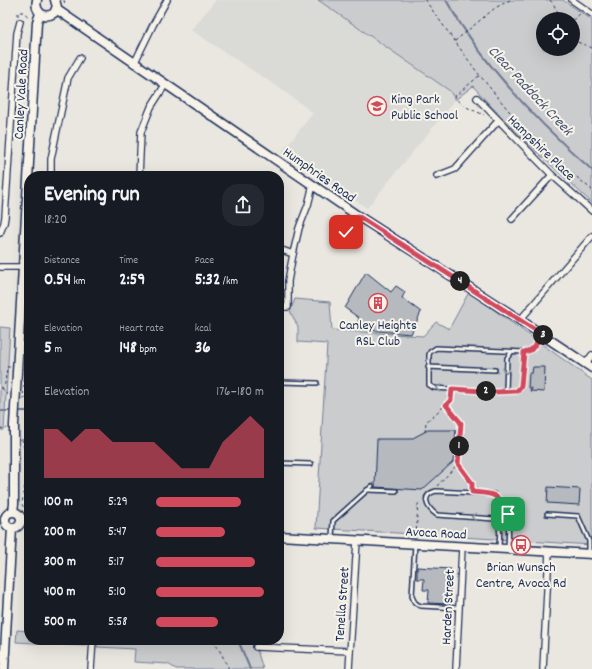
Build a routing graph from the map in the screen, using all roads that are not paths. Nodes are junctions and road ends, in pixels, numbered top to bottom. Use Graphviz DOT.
graph roads {
  1 [pos="37,0"];
  2 [pos="56,0"];
  3 [pos="167,0"];
  4 [pos="572,0"];
  5 [pos="56,9"];
  6 [pos="40,14"];
  7 [pos="592,14"];
  8 [pos="20,22"];
  9 [pos="80,58"];
  10 [pos="134,64"];
  11 [pos="165,85"];
  12 [pos="477,98"];
  13 [pos="498,121"];
  14 [pos="28,171"];
  15 [pos="51,171"];
  16 [pos="139,171"];
  17 [pos="552,175"];
  18 [pos="437,176"];
  19 [pos="313,185"];
  20 [pos="592,211"];
  21 [pos="358,216"];
  22 [pos="512,219"];
  23 [pos="346,232"];
  24 [pos="0,233"];
  25 [pos="592,236"];
  26 [pos="24,250"];
  27 [pos="284,251"];
  28 [pos="293,254"];
  29 [pos="0,267"];
  30 [pos="23,267"];
  31 [pos="284,307"];
  32 [pos="520,320"];
  33 [pos="543,335"];
  34 [pos="511,352"];
  35 [pos="524,352"];
  36 [pos="592,355"];
  37 [pos="585,364"];
  38 [pos="428,367"];
  39 [pos="592,368"];
  40 [pos="495,370"];
  41 [pos="284,382"];
  42 [pos="317,383"];
  43 [pos="506,391"];
  44 [pos="284,463"];
  45 [pos="311,464"];
  46 [pos="372,486"];
  47 [pos="367,490"];
  48 [pos="396,491"];
  49 [pos="12,511"];
  50 [pos="547,514"];
  51 [pos="2,518"];
  52 [pos="24,519"];
  53 [pos="24,521"];
  54 [pos="12,528"];
  55 [pos="284,536"];
  56 [pos="332,539"];
  57 [pos="416,540"];
  58 [pos="357,541"];
  59 [pos="462,547"];
  60 [pos="499,549"];
  61 [pos="508,550"];
  62 [pos="549,552"];
  63 [pos="591,554"];
  64 [pos="460,608"];
  65 [pos="93,645"];
  66 [pos="256,647"];
  67 [pos="350,651"];
  68 [pos="4,669"];
  69 [pos="91,669"];
  70 [pos="348,669"];
  71 [pos="456,669"];
  72 [pos="542,669"];
  1 -- 6 [label="main road"];
  2 -- 5 [label="main road"];
  3 -- 10 [label="street"];
  4 -- 7 [label="street"];
  5 -- 6 [label="main road"];
  5 -- 10 [label="main road, Humphries Road"];
  6 -- 14 [label="main road, Canley Vale Road"];
  8 -- 24 [label="street"];
  9 -- 15 [label="street"];
  10 -- 11 [label="main road, Humphries Road"];
  11 -- 16 [label="street"];
  11 -- 19 [label="main road, Humphries Road"];
  12 -- 13 [label="street, Hampshire Place"];
  13 -- 17 [label="street, Hampshire Place"];
  13 -- 18 [label="street"];
  17 -- 20 [label="street, Hampshire Place"];
  17 -- 22 [label="street"];
  19 -- 21 [label="main road, Humphries Road"];
  19 -- 28 [label="street"];
  21 -- 23 [label="lane"];
  21 -- 32 [label="main road, Humphries Road"];
  25 -- 32 [label="street"];
  26 -- 30 [label="main road, Canley Vale Road"];
  27 -- 28 [label="street"];
  28 -- 31 [label="street"];
  29 -- 30 [label="street"];
  30 -- 49 [label="main road, Canley Vale Road"];
  32 -- 33 [label="main road, Humphries Road"];
  33 -- 35 [label="lane"];
  33 -- 37 [label="main road, Humphries Road"];
  34 -- 35 [label="lane"];
  34 -- 38 [label="lane"];
  34 -- 43 [label="lane, one-way"];
  35 -- 43 [label="lane"];
  36 -- 37 [label="street"];
  37 -- 39 [label="main road, Humphries Road"];
  38 -- 40 [label="lane"];
  43 -- 38 [label="lane, one-way"];
  41 -- 42 [label="lane"];
  44 -- 45 [label="lane"];
  46 -- 47 [label="lane"];
  47 -- 48 [label="lane"];
  47 -- 56 [label="lane"];
  49 -- 51 [label="main road"];
  49 -- 52 [label="main road"];
  50 -- 63 [label="lane"];
  51 -- 54 [label="main road"];
  53 -- 54 [label="main road"];
  54 -- 68 [label="main road"];
  55 -- 56 [label="main road, Avoca Road"];
  56 -- 58 [label="main road, Avoca Road"];
  57 -- 58 [label="main road, Avoca Road"];
  57 -- 59 [label="main road, Avoca Road"];
  57 -- 64 [label="lane"];
  58 -- 67 [label="street, Tenella Street"];
  59 -- 60 [label="main road, Avoca Road"];
  59 -- 64 [label="street, Harden Street"];
  60 -- 61 [label="main road, Avoca Road"];
  60 -- 61 [label="lane, one-way"];
  61 -- 62 [label="main road, Avoca Road"];
  62 -- 63 [label="main road, Avoca Road"];
  62 -- 72 [label="street"];
  64 -- 71 [label="street, Harden Street"];
  65 -- 69 [label="street"];
  66 -- 67 [label="street"];
  67 -- 70 [label="street, Tenella Street"];
}
